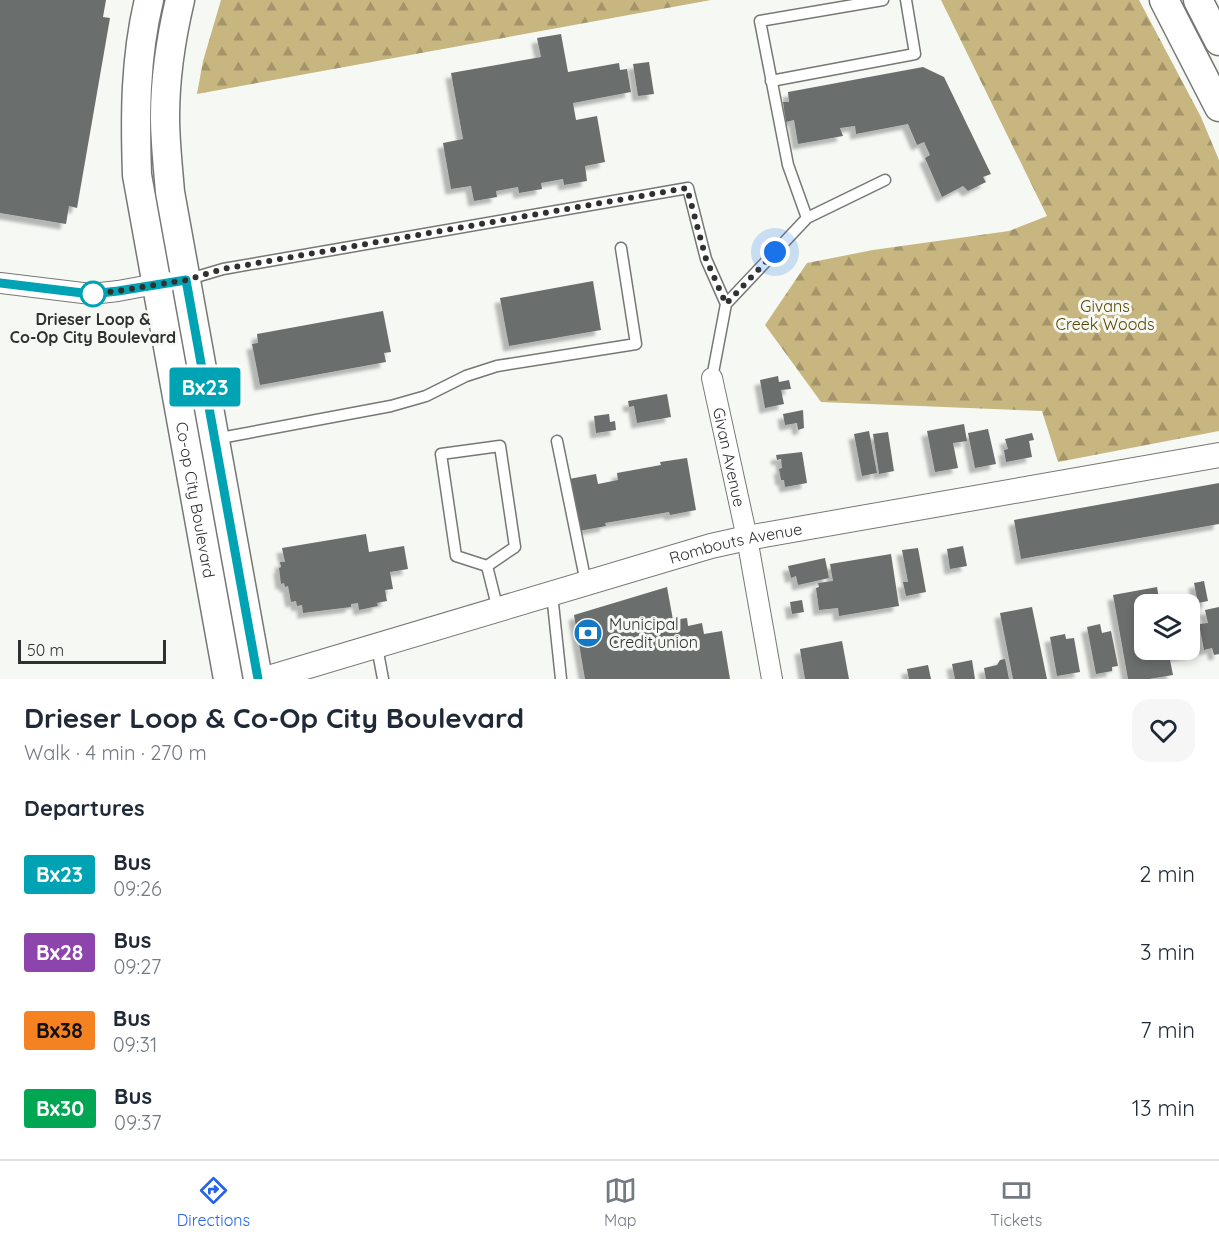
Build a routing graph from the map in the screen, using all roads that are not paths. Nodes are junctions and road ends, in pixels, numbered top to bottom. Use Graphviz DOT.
graph roads {
  1 [pos="149,0"];
  2 [pos="180,0"];
  3 [pos="883,0"];
  4 [pos="906,0"];
  5 [pos="1164,0"];
  6 [pos="1198,0"];
  7 [pos="1219,41"];
  8 [pos="771,81"];
  9 [pos="1219,107"];
  10 [pos="885,180"];
  11 [pos="807,218"];
  12 [pos="621,248"];
  13 [pos="186,280"];
  14 [pos="0,283"];
  15 [pos="156,284"];
  16 [pos="726,304"];
  17 [pos="712,378"];
  18 [pos="215,440"];
  19 [pos="557,441"];
  20 [pos="1219,455"];
  21 [pos="747,538"];
  22 [pos="487,566"];
  23 [pos="586,584"];
  24 [pos="552,594"];
  25 [pos="498,610"];
  26 [pos="377,646"];
  27 [pos="228,679"];
  28 [pos="258,679"];
  29 [pos="265,679"];
  30 [pos="382,679"];
  31 [pos="561,679"];
  32 [pos="772,679"];
  1 -- 15 [label="main road, Co-op City Boulevard"];
  2 -- 13 [label="main road, Co-op City Boulevard"];
  3 -- 8 [label="lane"];
  4 -- 8 [label="lane"];
  5 -- 9 [label="main road"];
  6 -- 7 [label="main road"];
  8 -- 11 [label="lane"];
  10 -- 11 [label="lane"];
  11 -- 16 [label="lane"];
  12 -- 18 [label="lane"];
  13 -- 15 [label="street"];
  13 -- 16 [label="lane"];
  13 -- 18 [label="main road, Co-op City Boulevard"];
  14 -- 15 [label="street"];
  15 -- 27 [label="main road, Co-op City Boulevard"];
  16 -- 17 [label="lane"];
  17 -- 21 [label="street, Givan Avenue"];
  18 -- 28 [label="main road, Co-op City Boulevard"];
  19 -- 23 [label="lane"];
  20 -- 21 [label="street, Rombouts Avenue"];
  21 -- 23 [label="street, Rombouts Avenue"];
  21 -- 32 [label="street, Givan Avenue"];
  22 -- 22 [label="lane"];
  22 -- 25 [label="lane"];
  23 -- 24 [label="street, Rombouts Avenue"];
  24 -- 25 [label="street, Rombouts Avenue"];
  24 -- 31 [label="lane"];
  25 -- 26 [label="street, Rombouts Avenue"];
  26 -- 29 [label="street, Rombouts Avenue"];
  26 -- 30 [label="lane"];
}
